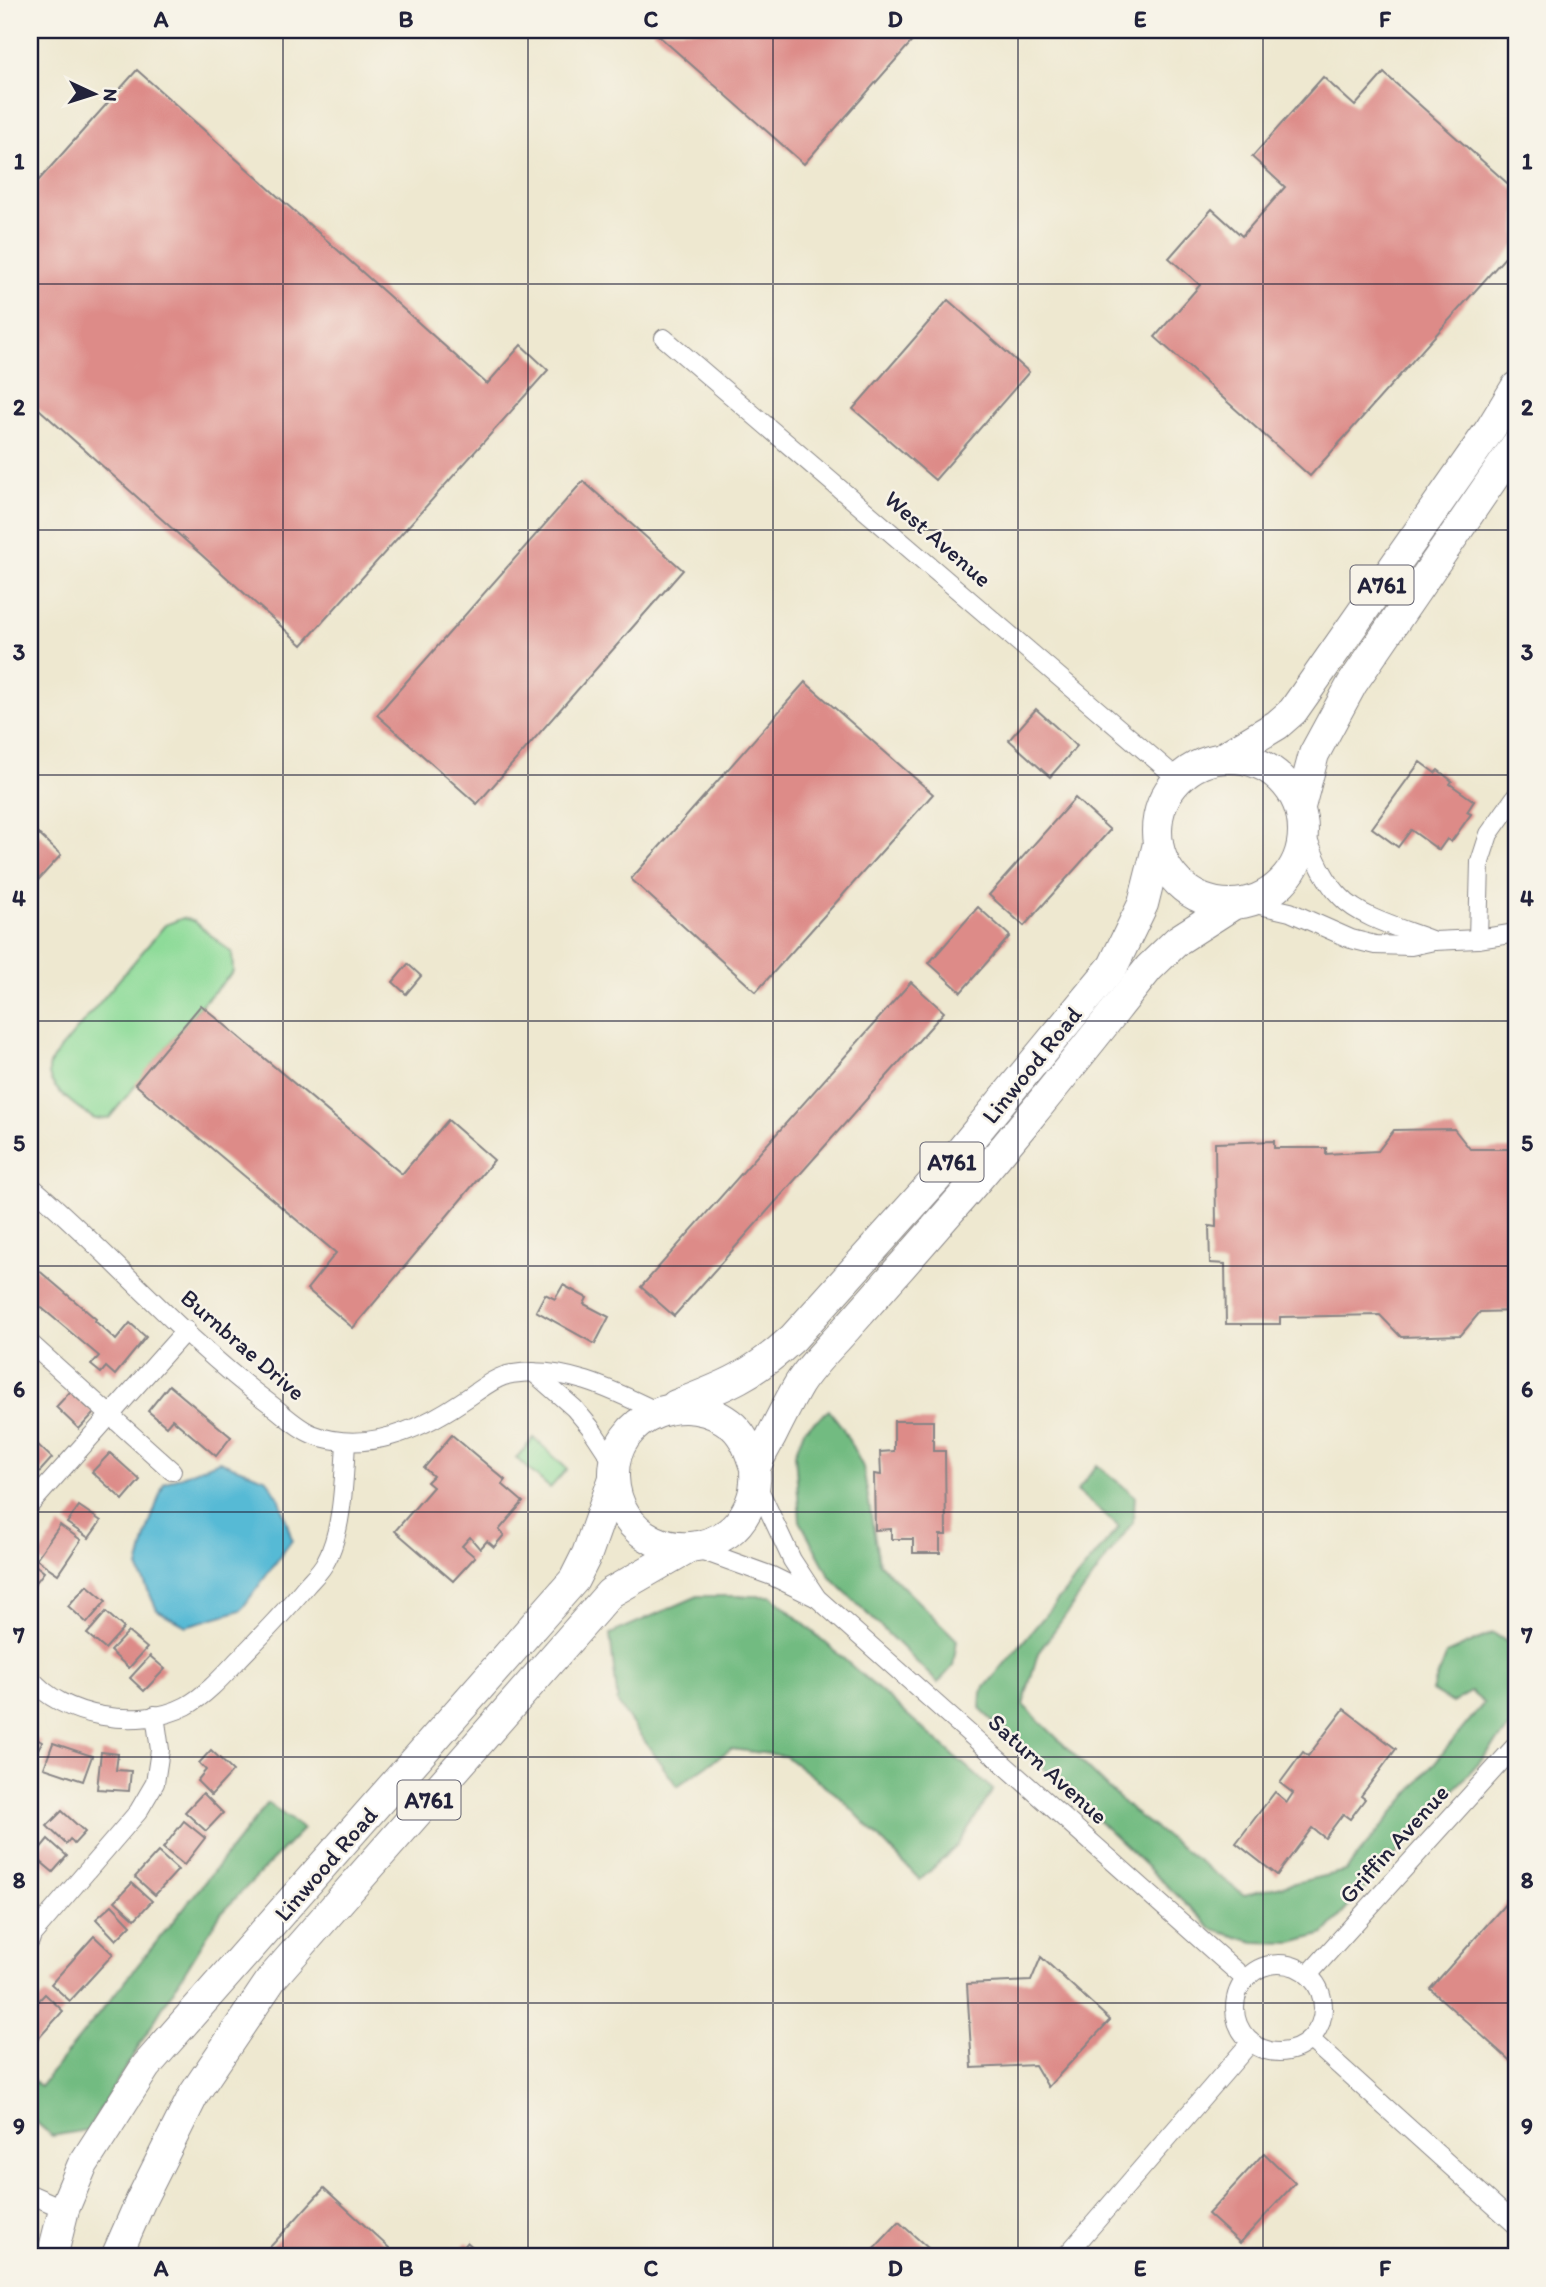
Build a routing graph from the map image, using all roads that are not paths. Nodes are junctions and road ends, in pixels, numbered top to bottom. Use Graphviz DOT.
graph roads {
  1 [pos="664,338"];
  2 [pos="1516,387"];
  3 [pos="1516,444"];
  4 [pos="1222,758"];
  5 [pos="1178,779"];
  6 [pos="1516,796"];
  7 [pos="1302,819"];
  8 [pos="1158,844"];
  9 [pos="1241,903"];
  10 [pos="1516,933"];
  11 [pos="1478,939"];
  12 [pos="1434,941"];
  13 [pos="30,1185"];
  14 [pos="186,1331"];
  15 [pos="30,1343"];
  16 [pos="533,1372"];
  17 [pos="104,1408"];
  18 [pos="662,1410"];
  19 [pos="346,1442"];
  20 [pos="172,1471"];
  21 [pos="615,1472"];
  22 [pos="755,1475"];
  23 [pos="30,1505"];
  24 [pos="692,1548"];
  25 [pos="817,1598"];
  26 [pos="30,1677"];
  27 [pos="155,1715"];
  28 [pos="1516,1745"];
  29 [pos="31,1937"];
  30 [pos="1308,1975"];
  31 [pos="1245,1979"];
  32 [pos="1311,2040"];
  33 [pos="1250,2043"];
  34 [pos="30,2194"];
  35 [pos="64,2209"];
  36 [pos="1516,2225"];
  37 [pos="52,2257"];
  38 [pos="116,2257"];
  39 [pos="1065,2257"];
  1 -- 5 [label="street, West Avenue"];
  2 -- 4 [label="main road, A761"];
  3 -- 7 [label="main road, A761"];
  4 -- 5 [label="main road"];
  4 -- 7 [label="main road"];
  5 -- 8 [label="main road"];
  6 -- 11 [label="street"];
  7 -- 9 [label="main road"];
  7 -- 12 [label="street"];
  8 -- 9 [label="main road"];
  8 -- 18 [label="main road, Linwood Road / A761"];
  9 -- 12 [label="street"];
  9 -- 22 [label="main road, Linwood Road / A761"];
  10 -- 11 [label="street"];
  11 -- 12 [label="street"];
  13 -- 14 [label="street, Burnbrae Drive"];
  14 -- 17 [label="street"];
  14 -- 19 [label="street, Burnbrae Drive"];
  15 -- 17 [label="street"];
  16 -- 18 [label="street, Burnbrae Drive"];
  16 -- 19 [label="street, Burnbrae Drive"];
  16 -- 21 [label="street"];
  17 -- 20 [label="street"];
  17 -- 23 [label="street"];
  18 -- 21 [label="main road"];
  18 -- 22 [label="main road"];
  19 -- 27 [label="street"];
  21 -- 24 [label="main road"];
  21 -- 35 [label="main road, Linwood Road / A761"];
  22 -- 24 [label="main road"];
  22 -- 25 [label="street, Saturn Avenue"];
  24 -- 25 [label="street, Saturn Avenue"];
  24 -- 38 [label="main road, Linwood Road / A761"];
  25 -- 31 [label="street, Saturn Avenue"];
  26 -- 27 [label="street"];
  27 -- 29 [label="street"];
  28 -- 30 [label="street, Griffin Avenue"];
  30 -- 31 [label="street"];
  30 -- 32 [label="street"];
  31 -- 33 [label="street"];
  32 -- 33 [label="street"];
  32 -- 36 [label="street"];
  33 -- 39 [label="street"];
  34 -- 35 [label="street"];
  35 -- 37 [label="main road, Linwood Road / A761"];
}
